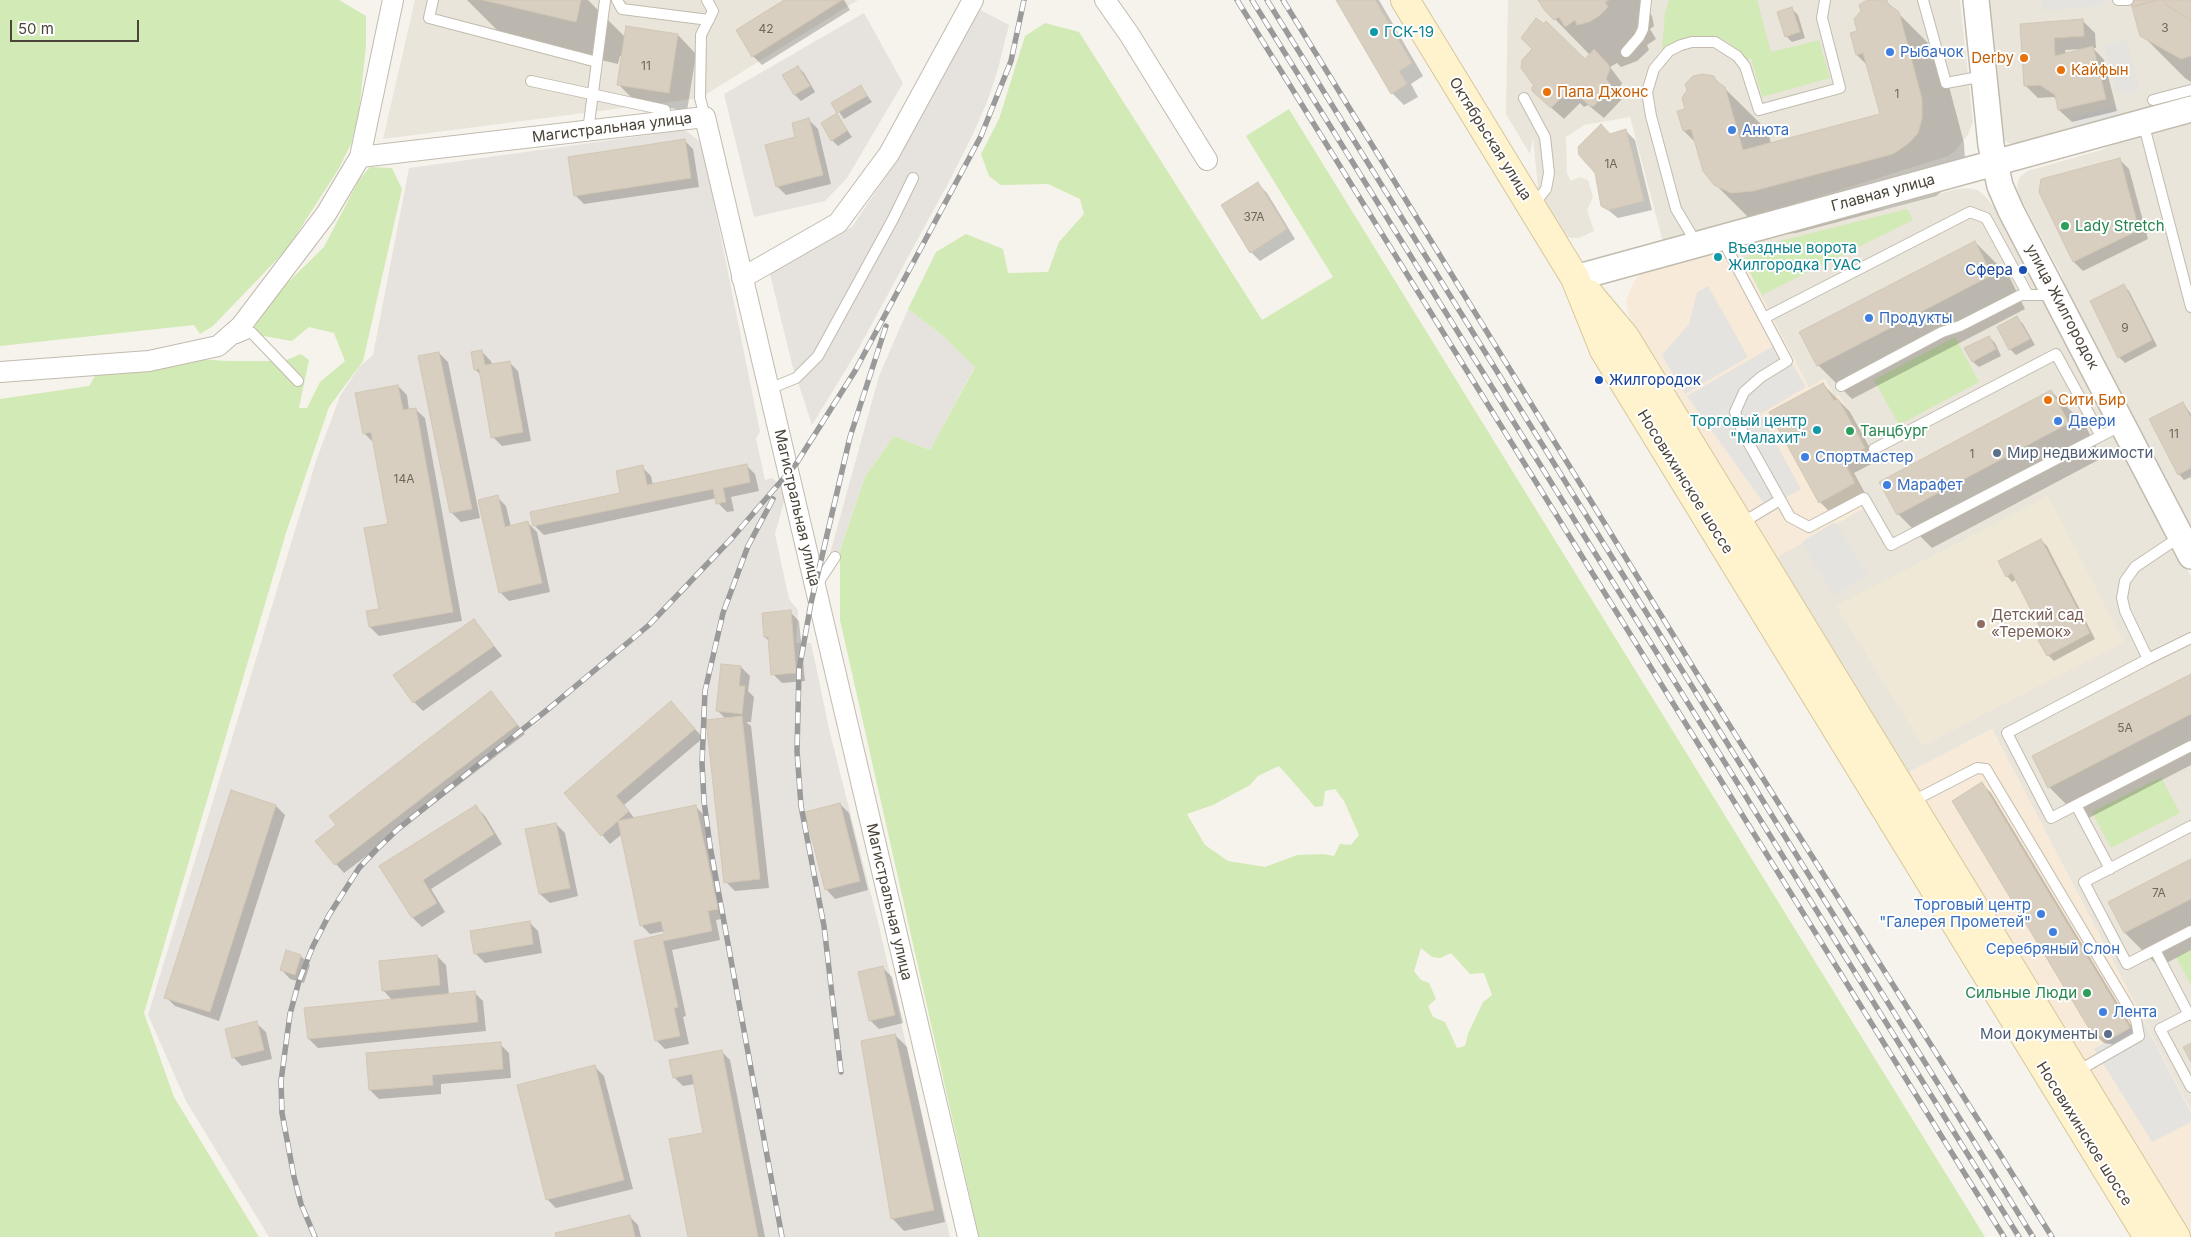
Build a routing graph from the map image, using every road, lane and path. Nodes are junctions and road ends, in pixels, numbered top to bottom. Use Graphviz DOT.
graph roads {
  1 [pos="393,0"];
  2 [pos="433,0"];
  3 [pos="605,0"];
  4 [pos="617,0"];
  5 [pos="707,0"];
  6 [pos="973,0"];
  7 [pos="1105,0"];
  8 [pos="1405,0"];
  9 [pos="1646,0"];
  10 [pos="1824,0"];
  11 [pos="1923,0"];
  12 [pos="1976,0"];
  13 [pos="2118,0"];
  14 [pos="2128,0"];
  15 [pos="709,20"];
  16 [pos="1626,52"];
  17 [pos="597,62"];
  18 [pos="1984,76"];
  19 [pos="531,80"];
  20 [pos="2191,90"];
  21 [pos="593,95"];
  22 [pos="1524,98"];
  23 [pos="2153,100"];
  24 [pos="665,110"];
  25 [pos="2191,110"];
  26 [pos="705,117"];
  27 [pos="2142,122"];
  28 [pos="588,131"];
  29 [pos="360,157"];
  30 [pos="1207,160"];
  31 [pos="1994,162"];
  32 [pos="913,178"];
  33 [pos="1530,204"];
  34 [pos="1721,237"];
  35 [pos="1697,244"];
  36 [pos="742,278"];
  37 [pos="1575,278"];
  38 [pos="2053,290"];
  39 [pos="2028,295"];
  40 [pos="2191,307"];
  41 [pos="1764,318"];
  42 [pos="218,346"];
  43 [pos="0,372"];
  44 [pos="298,381"];
  45 [pos="1841,386"];
  46 [pos="768,389"];
  47 [pos="2123,425"];
  48 [pos="2101,436"];
  49 [pos="1874,449"];
  50 [pos="1780,500"];
  51 [pos="1740,524"];
  52 [pos="2188,541"];
  53 [pos="835,557"];
  54 [pos="815,586"];
  55 [pos="2191,638"];
  56 [pos="2148,659"];
  57 [pos="2191,746"];
  58 [pos="1910,803"];
  59 [pos="2076,805"];
  60 [pos="2191,826"];
  61 [pos="2110,869"];
  62 [pos="2191,931"];
  63 [pos="2155,950"];
  64 [pos="2190,1014"];
  65 [pos="2075,1073"];
  66 [pos="2191,1087"];
  67 [pos="968,1237"];
  68 [pos="2148,1237"];
  69 [pos="2176,1237"];
  1 -- 29 [label="street"];
  2 -- 17 [label="lane"];
  3 -- 17 [label="lane"];
  4 -- 15 [label="lane"];
  5 -- 15 [label="lane"];
  6 -- 36 [label="street"];
  7 -- 30 [label="street"];
  8 -- 33 [label="main road, Октябрьская улица"];
  9 -- 16 [label="lane"];
  10 -- 35 [label="lane"];
  11 -- 18 [label="lane"];
  12 -- 18 [label="street, улица Жилгородок"];
  13 -- 14 [label="lane"];
  15 -- 26 [label="lane"];
  17 -- 21 [label="lane"];
  18 -- 31 [label="street, улица Жилгородок"];
  19 -- 21 [label="lane"];
  20 -- 23 [label="lane"];
  21 -- 24 [label="lane"];
  21 -- 28 [label="lane"];
  22 -- 33 [label="lane"];
  25 -- 27 [label="street, Главная улица"];
  26 -- 28 [label="street, Магистральная улица"];
  26 -- 36 [label="street, Магистральная улица"];
  27 -- 31 [label="street, Главная улица"];
  27 -- 40 [label="lane"];
  28 -- 29 [label="street, Магистральная улица"];
  29 -- 42 [label="street"];
  31 -- 34 [label="street, Главная улица"];
  31 -- 38 [label="street, улица Жилгородок"];
  32 -- 46 [label="lane"];
  33 -- 37 [label="main road, Октябрьская улица"];
  34 -- 35 [label="street, Главная улица"];
  34 -- 41 [label="lane"];
  35 -- 37 [label="street, Главная улица"];
  36 -- 46 [label="street, Магистральная улица"];
  37 -- 51 [label="main road, Носовихинское шоссе"];
  37 -- 68 [label="main road, Носовихинское шоссе"];
  38 -- 39 [label="lane"];
  38 -- 47 [label="street, улица Жилгородок"];
  39 -- 41 [label="lane"];
  39 -- 45 [label="lane"];
  41 -- 50 [label="lane"];
  42 -- 43 [label="street"];
  42 -- 44 [label="lane"];
  46 -- 54 [label="street, Магистральная улица"];
  47 -- 48 [label="lane"];
  47 -- 52 [label="street, улица Жилгородок"];
  48 -- 49 [label="lane"];
  48 -- 50 [label="lane"];
  50 -- 51 [label="lane"];
  51 -- 58 [label="main road, Носовихинское шоссе"];
  52 -- 56 [label="lane"];
  53 -- 54 [label="lane"];
  54 -- 67 [label="street, Магистральная улица"];
  55 -- 56 [label="lane"];
  56 -- 59 [label="lane"];
  57 -- 59 [label="lane"];
  58 -- 65 [label="main road, Носовихинское шоссе"];
  58 -- 65 [label="lane"];
  59 -- 61 [label="lane"];
  60 -- 61 [label="lane"];
  61 -- 63 [label="lane"];
  62 -- 63 [label="lane"];
  63 -- 64 [label="lane"];
  64 -- 66 [label="lane"];
  65 -- 69 [label="main road, Носовихинское шоссе"];
}
